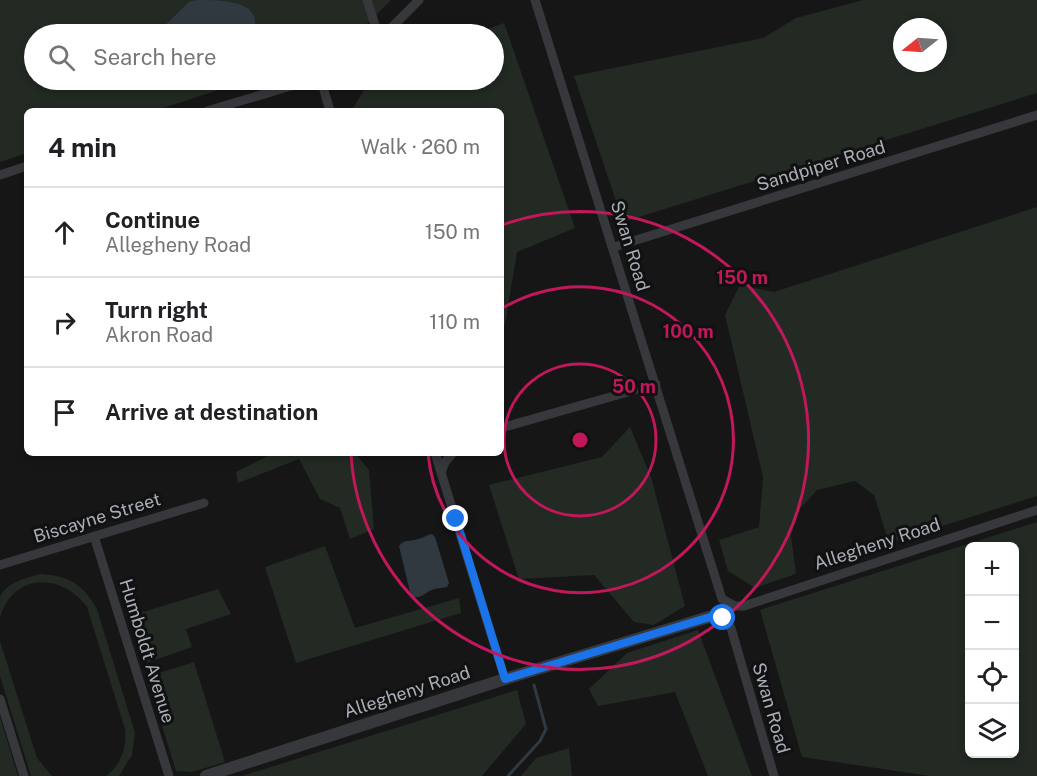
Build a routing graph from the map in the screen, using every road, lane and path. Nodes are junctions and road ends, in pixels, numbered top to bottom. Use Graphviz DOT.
graph roads {
  1 [pos="367,0"];
  2 [pos="419,0"];
  3 [pos="536,0"];
  4 [pos="375,24"];
  5 [pos="395,24"];
  6 [pos="277,90"];
  7 [pos="324,90"];
  8 [pos="217,108"];
  9 [pos="329,108"];
  10 [pos="1037,116"];
  11 [pos="24,167"];
  12 [pos="0,175"];
  13 [pos="614,248"];
  14 [pos="656,384"];
  15 [pos="504,427"];
  16 [pos="436,456"];
  17 [pos="450,456"];
  18 [pos="441,473"];
  19 [pos="204,503"];
  20 [pos="1037,510"];
  21 [pos="94,536"];
  22 [pos="0,565"];
  23 [pos="728,603"];
  24 [pos="723,618"];
  25 [pos="505,679"];
  26 [pos="0,699"];
  27 [pos="24,776"];
  28 [pos="169,776"];
  29 [pos="206,776"];
  30 [pos="774,776"];
  1 -- 4 [label="street"];
  2 -- 5 [label="street"];
  3 -- 13 [label="street, Swan Road"];
  6 -- 8 [label="street"];
  7 -- 9 [label="street"];
  10 -- 13 [label="street, Sandpiper Road"];
  11 -- 12 [label="street"];
  13 -- 14 [label="street, Swan Road"];
  14 -- 15 [label="street"];
  14 -- 23 [label="street, Swan Road"];
  16 -- 18 [label="street"];
  17 -- 18 [label="street"];
  18 -- 25 [label="street"];
  19 -- 21 [label="street, Biscayne Street"];
  20 -- 23 [label="street, Allegheny Road"];
  21 -- 22 [label="street, Biscayne Street"];
  21 -- 28 [label="street, Humboldt Avenue"];
  24 -- 25 [label="street, Allegheny Road"];
  24 -- 30 [label="street, Swan Road"];
  25 -- 29 [label="street, Allegheny Road"];
  26 -- 27 [label="street"];
}
